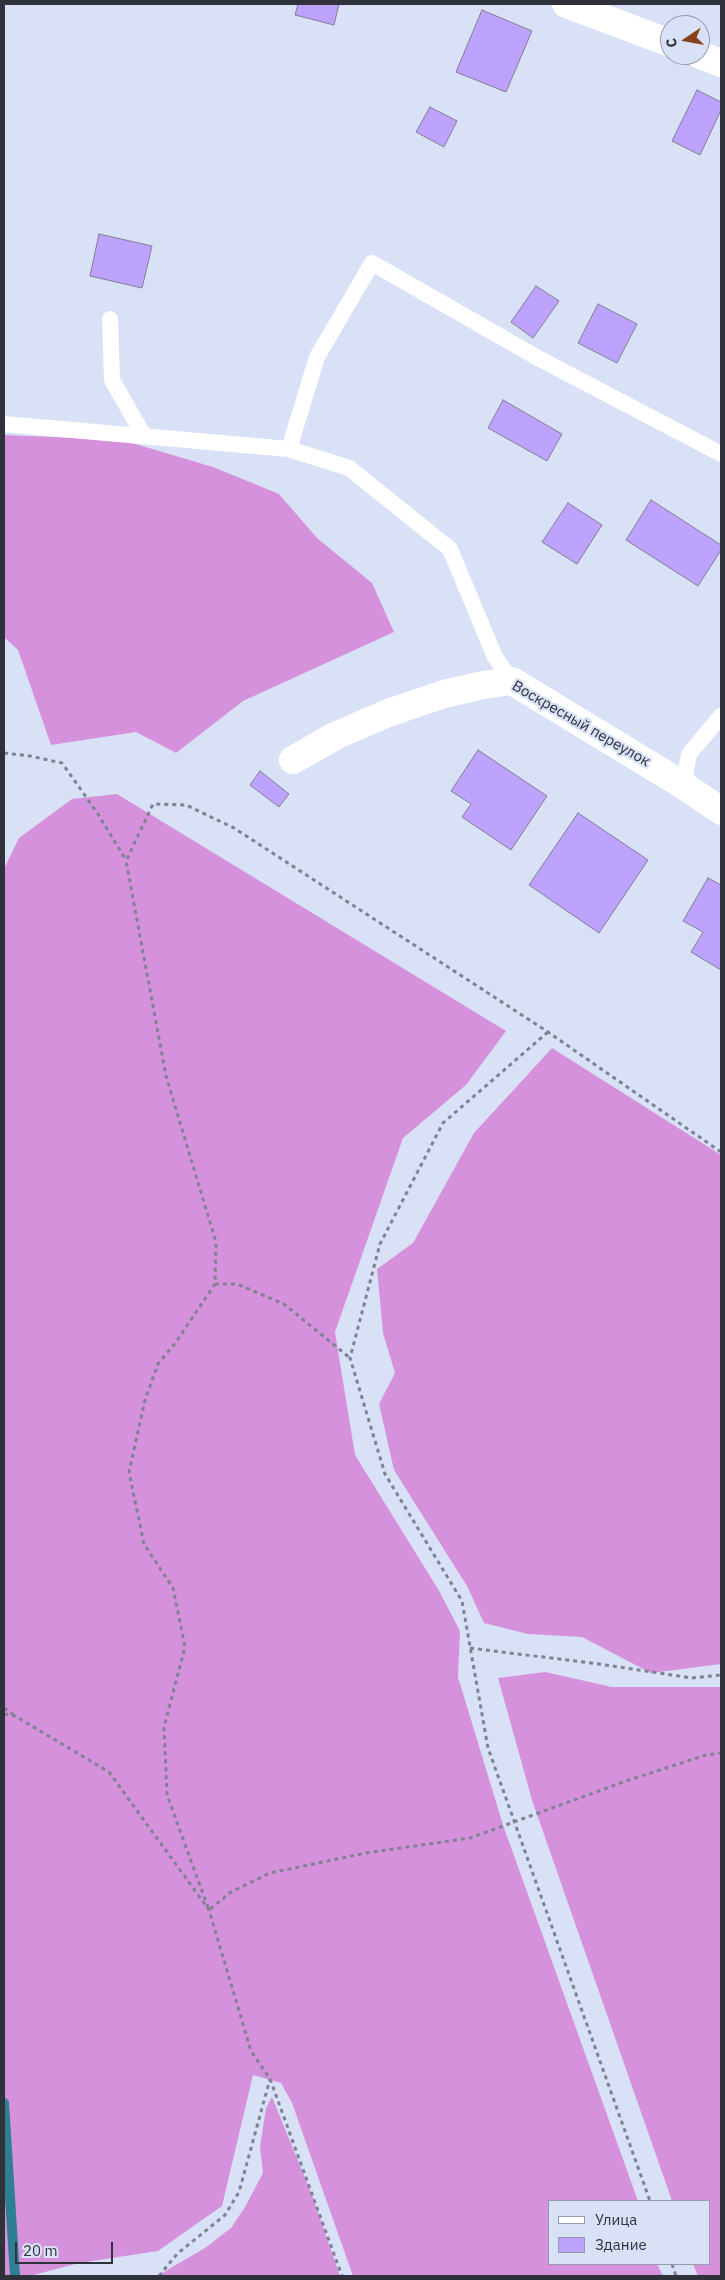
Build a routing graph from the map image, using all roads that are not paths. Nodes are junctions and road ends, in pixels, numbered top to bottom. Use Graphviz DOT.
graph roads {
  1 [pos="566,4"];
  2 [pos="660,39"];
  3 [pos="110,319"];
  4 [pos="4,424"];
  5 [pos="144,436"];
  6 [pos="289,449"];
  7 [pos="721,454"];
  8 [pos="512,681"];
  9 [pos="721,716"];
  10 [pos="293,760"];
  11 [pos="683,784"];
  12 [pos="721,811"];
  1 -- 2 [label="street"];
  3 -- 5 [label="lane"];
  4 -- 5 [label="lane"];
  5 -- 6 [label="lane"];
  6 -- 7 [label="lane"];
  6 -- 8 [label="lane"];
  8 -- 10 [label="street, Воскресный переулок"];
  8 -- 11 [label="street, Воскресный переулок"];
  9 -- 11 [label="lane"];
  11 -- 12 [label="street, Воскресный переулок"];
}
